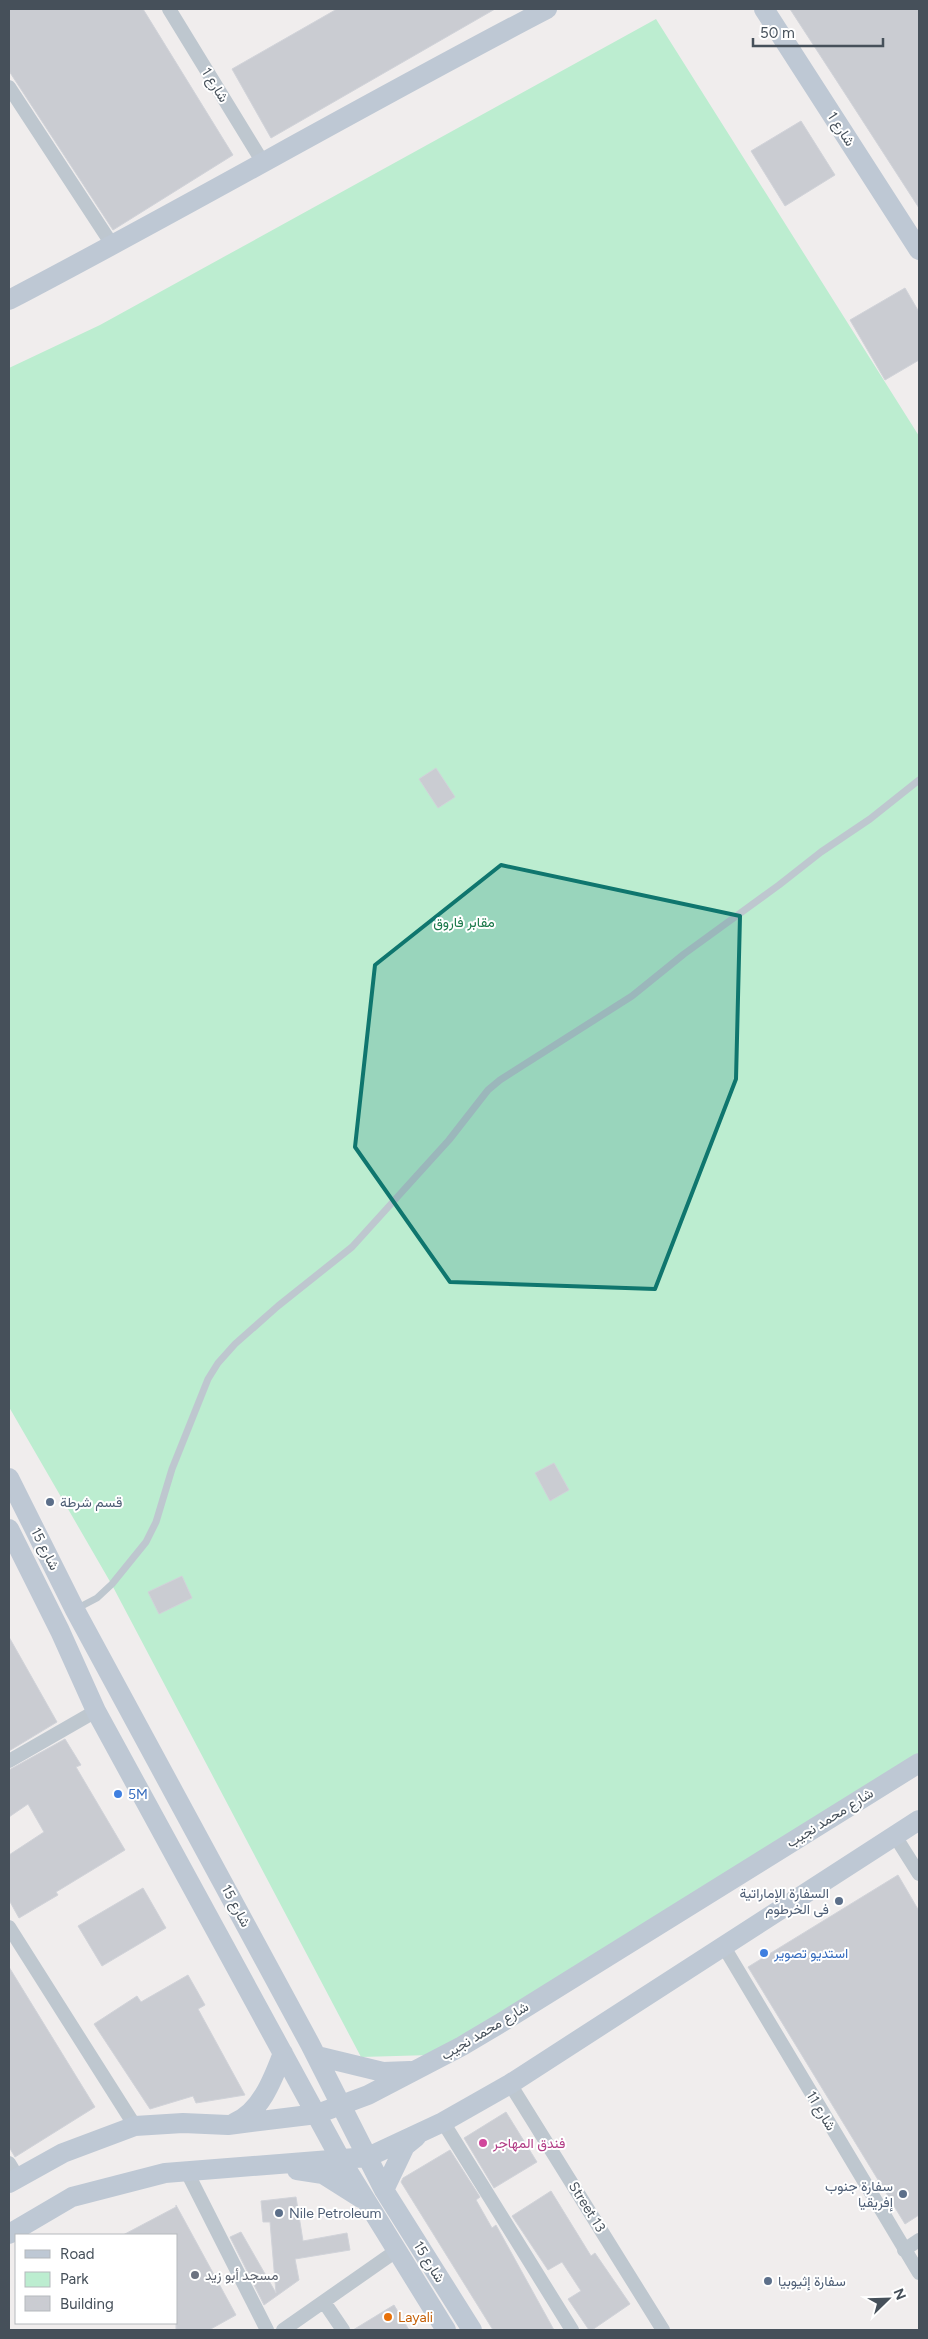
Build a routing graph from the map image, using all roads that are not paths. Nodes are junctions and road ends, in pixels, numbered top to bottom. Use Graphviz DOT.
graph roads {
  1 [pos="169,9"];
  2 [pos="764,9"];
  3 [pos="535,11"];
  4 [pos="9,88"];
  5 [pos="262,161"];
  6 [pos="113,246"];
  7 [pos="919,250"];
  8 [pos="9,300"];
  9 [pos="919,780"];
  10 [pos="9,1478"];
  11 [pos="9,1529"];
  12 [pos="75,1610"];
  13 [pos="96,1711"];
  14 [pos="9,1761"];
  15 [pos="919,1763"];
  16 [pos="919,1820"];
  17 [pos="895,1836"];
  18 [pos="919,1874"];
  19 [pos="9,1927"];
  20 [pos="724,1948"];
  21 [pos="283,2053"];
  22 [pos="317,2056"];
  23 [pos="417,2070"];
  24 [pos="510,2084"];
  25 [pos="343,2106"];
  26 [pos="317,2114"];
  27 [pos="443,2122"];
  28 [pos="228,2125"];
  29 [pos="135,2126"];
  30 [pos="424,2130"];
  31 [pos="368,2156"];
  32 [pos="341,2160"];
  33 [pos="261,2164"];
  34 [pos="187,2172"];
  35 [pos="12,2175"];
  36 [pos="384,2190"];
  37 [pos="366,2201"];
  38 [pos="9,2234"];
  39 [pos="919,2240"];
  40 [pos="904,2250"];
  41 [pos="396,2251"];
  42 [pos="919,2274"];
  43 [pos="324,2302"];
  44 [pos="268,2330"];
  45 [pos="283,2330"];
  46 [pos="343,2330"];
  47 [pos="446,2330"];
  48 [pos="472,2330"];
  49 [pos="572,2330"];
  50 [pos="663,2330"];
  1 -- 5 [label="street, شارع 1"];
  2 -- 7 [label="street, شارع 1"];
  3 -- 5 [label="street"];
  4 -- 6 [label="street"];
  5 -- 6 [label="street"];
  6 -- 8 [label="street"];
  9 -- 12 [label="lane"];
  10 -- 12 [label="street, شارع 15"];
  11 -- 13 [label="street, شارع 15"];
  12 -- 22 [label="street, شارع 15"];
  13 -- 14 [label="street"];
  13 -- 21 [label="street, شارع 15"];
  15 -- 23 [label="street, شارع محمد نجيب"];
  16 -- 17 [label="street"];
  17 -- 18 [label="street"];
  17 -- 20 [label="street"];
  19 -- 29 [label="street"];
  20 -- 24 [label="street"];
  20 -- 40 [label="street, شارع 11"];
  21 -- 26 [label="street, شارع 15"];
  21 -- 28 [label="street"];
  22 -- 23 [label="street"];
  22 -- 25 [label="street, شارع 15"];
  23 -- 25 [label="street, شارع محمد نجيب"];
  24 -- 27 [label="street"];
  24 -- 50 [label="street, Street 13"];
  25 -- 26 [label="street, شارع محمد نجيب"];
  25 -- 31 [label="street, شارع 15"];
  26 -- 28 [label="street, شارع محمد نجيب"];
  26 -- 32 [label="street, شارع 15"];
  27 -- 30 [label="street"];
  27 -- 49 [label="street"];
  28 -- 29 [label="street, شارع محمد نجيب"];
  29 -- 35 [label="street, شارع محمد نجيب"];
  30 -- 31 [label="street"];
  30 -- 36 [label="street"];
  31 -- 32 [label="street"];
  31 -- 36 [label="street, شارع 15"];
  32 -- 33 [label="street"];
  32 -- 37 [label="street, شارع 15"];
  33 -- 34 [label="street"];
  33 -- 37 [label="street"];
  34 -- 38 [label="street"];
  34 -- 44 [label="street"];
  36 -- 48 [label="street, شارع 15"];
  37 -- 41 [label="street, شارع 15"];
  39 -- 40 [label="street"];
  40 -- 42 [label="street, شارع 11"];
  41 -- 43 [label="street"];
  41 -- 47 [label="street, شارع 15"];
  43 -- 45 [label="street"];
  43 -- 46 [label="street"];
}
